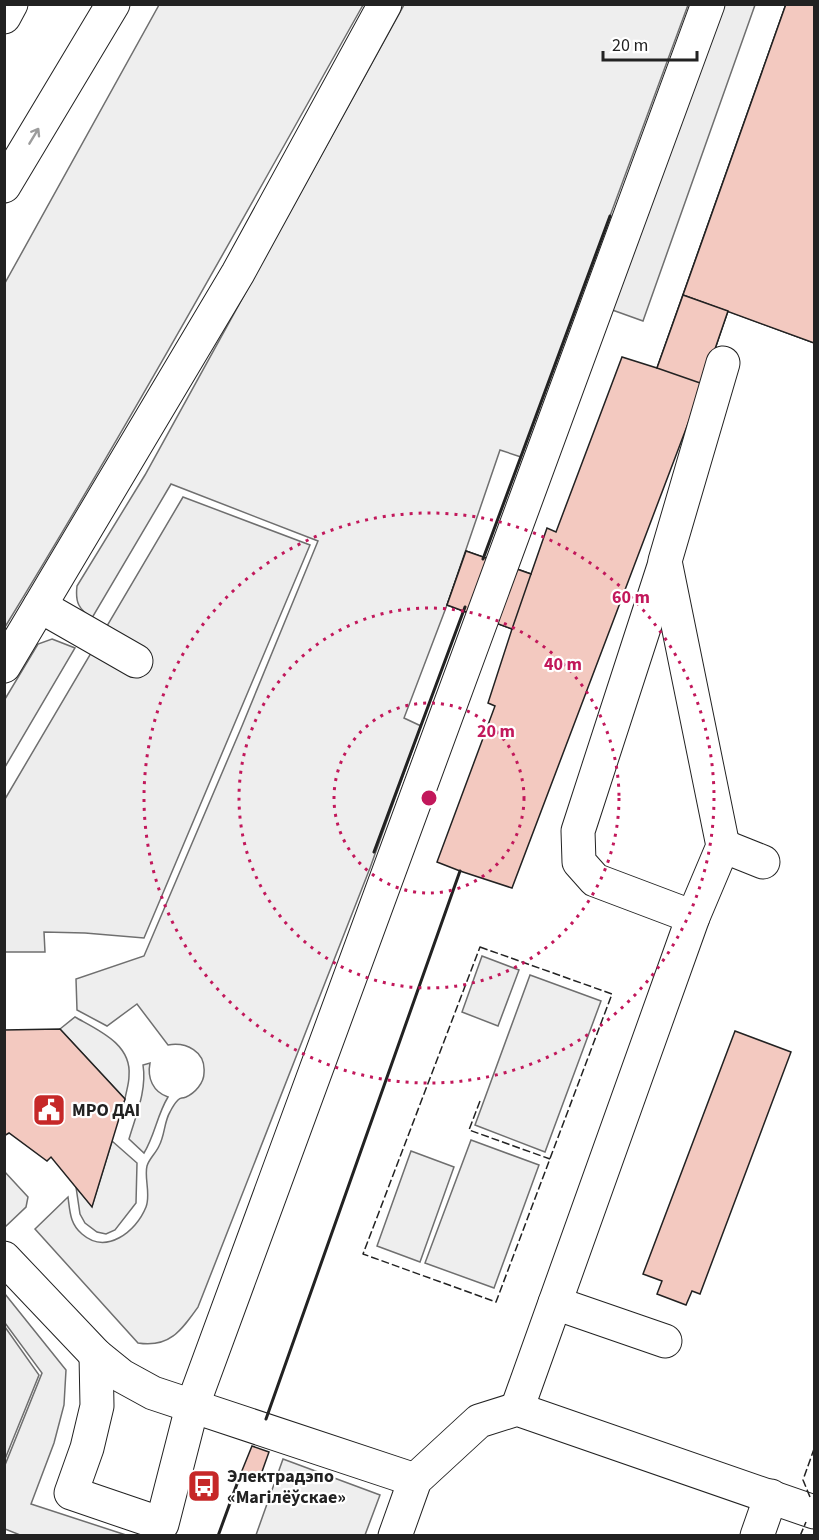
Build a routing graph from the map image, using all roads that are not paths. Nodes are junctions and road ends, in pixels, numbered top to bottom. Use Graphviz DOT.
graph roads {
  1 [pos="11,4"];
  2 [pos="112,4"];
  3 [pos="385,4"];
  4 [pos="708,4"];
  5 [pos="4,17"];
  6 [pos="4,186"];
  7 [pos="723,363"];
  8 [pos="665,561"];
  9 [pos="40,606"];
  10 [pos="136,661"];
  11 [pos="4,666"];
  12 [pos="723,846"];
  13 [pos="763,862"];
  14 [pos="693,917"];
  15 [pos="4,1258"];
  16 [pos="555,1303"];
  17 [pos="665,1341"];
  18 [pos="96,1356"];
  19 [pos="192,1407"];
  20 [pos="517,1409"];
  21 [pos="415,1480"];
  22 [pos="771,1496"];
  23 [pos="814,1512"];
  24 [pos="160,1530"];
  25 [pos="395,1536"];
  26 [pos="757,1536"];
  1 -- 5 [label="main road"];
  6 -- 2 [label="main road, one-way"];
  3 -- 9 [label="main road"];
  4 -- 19 [label="main road"];
  7 -- 8 [label="main road"];
  8 -- 12 [label="main road"];
  8 -- 14 [label="main road"];
  9 -- 10 [label="main road"];
  9 -- 11 [label="main road"];
  12 -- 13 [label="main road"];
  12 -- 14 [label="main road"];
  14 -- 16 [label="main road"];
  15 -- 18 [label="main road"];
  16 -- 17 [label="main road"];
  16 -- 20 [label="main road"];
  18 -- 19 [label="main road"];
  18 -- 24 [label="main road"];
  19 -- 21 [label="main road"];
  19 -- 24 [label="main road"];
  20 -- 21 [label="main road"];
  20 -- 22 [label="main road"];
  21 -- 25 [label="main road"];
  22 -- 23 [label="main road"];
  22 -- 26 [label="main road"];
}
